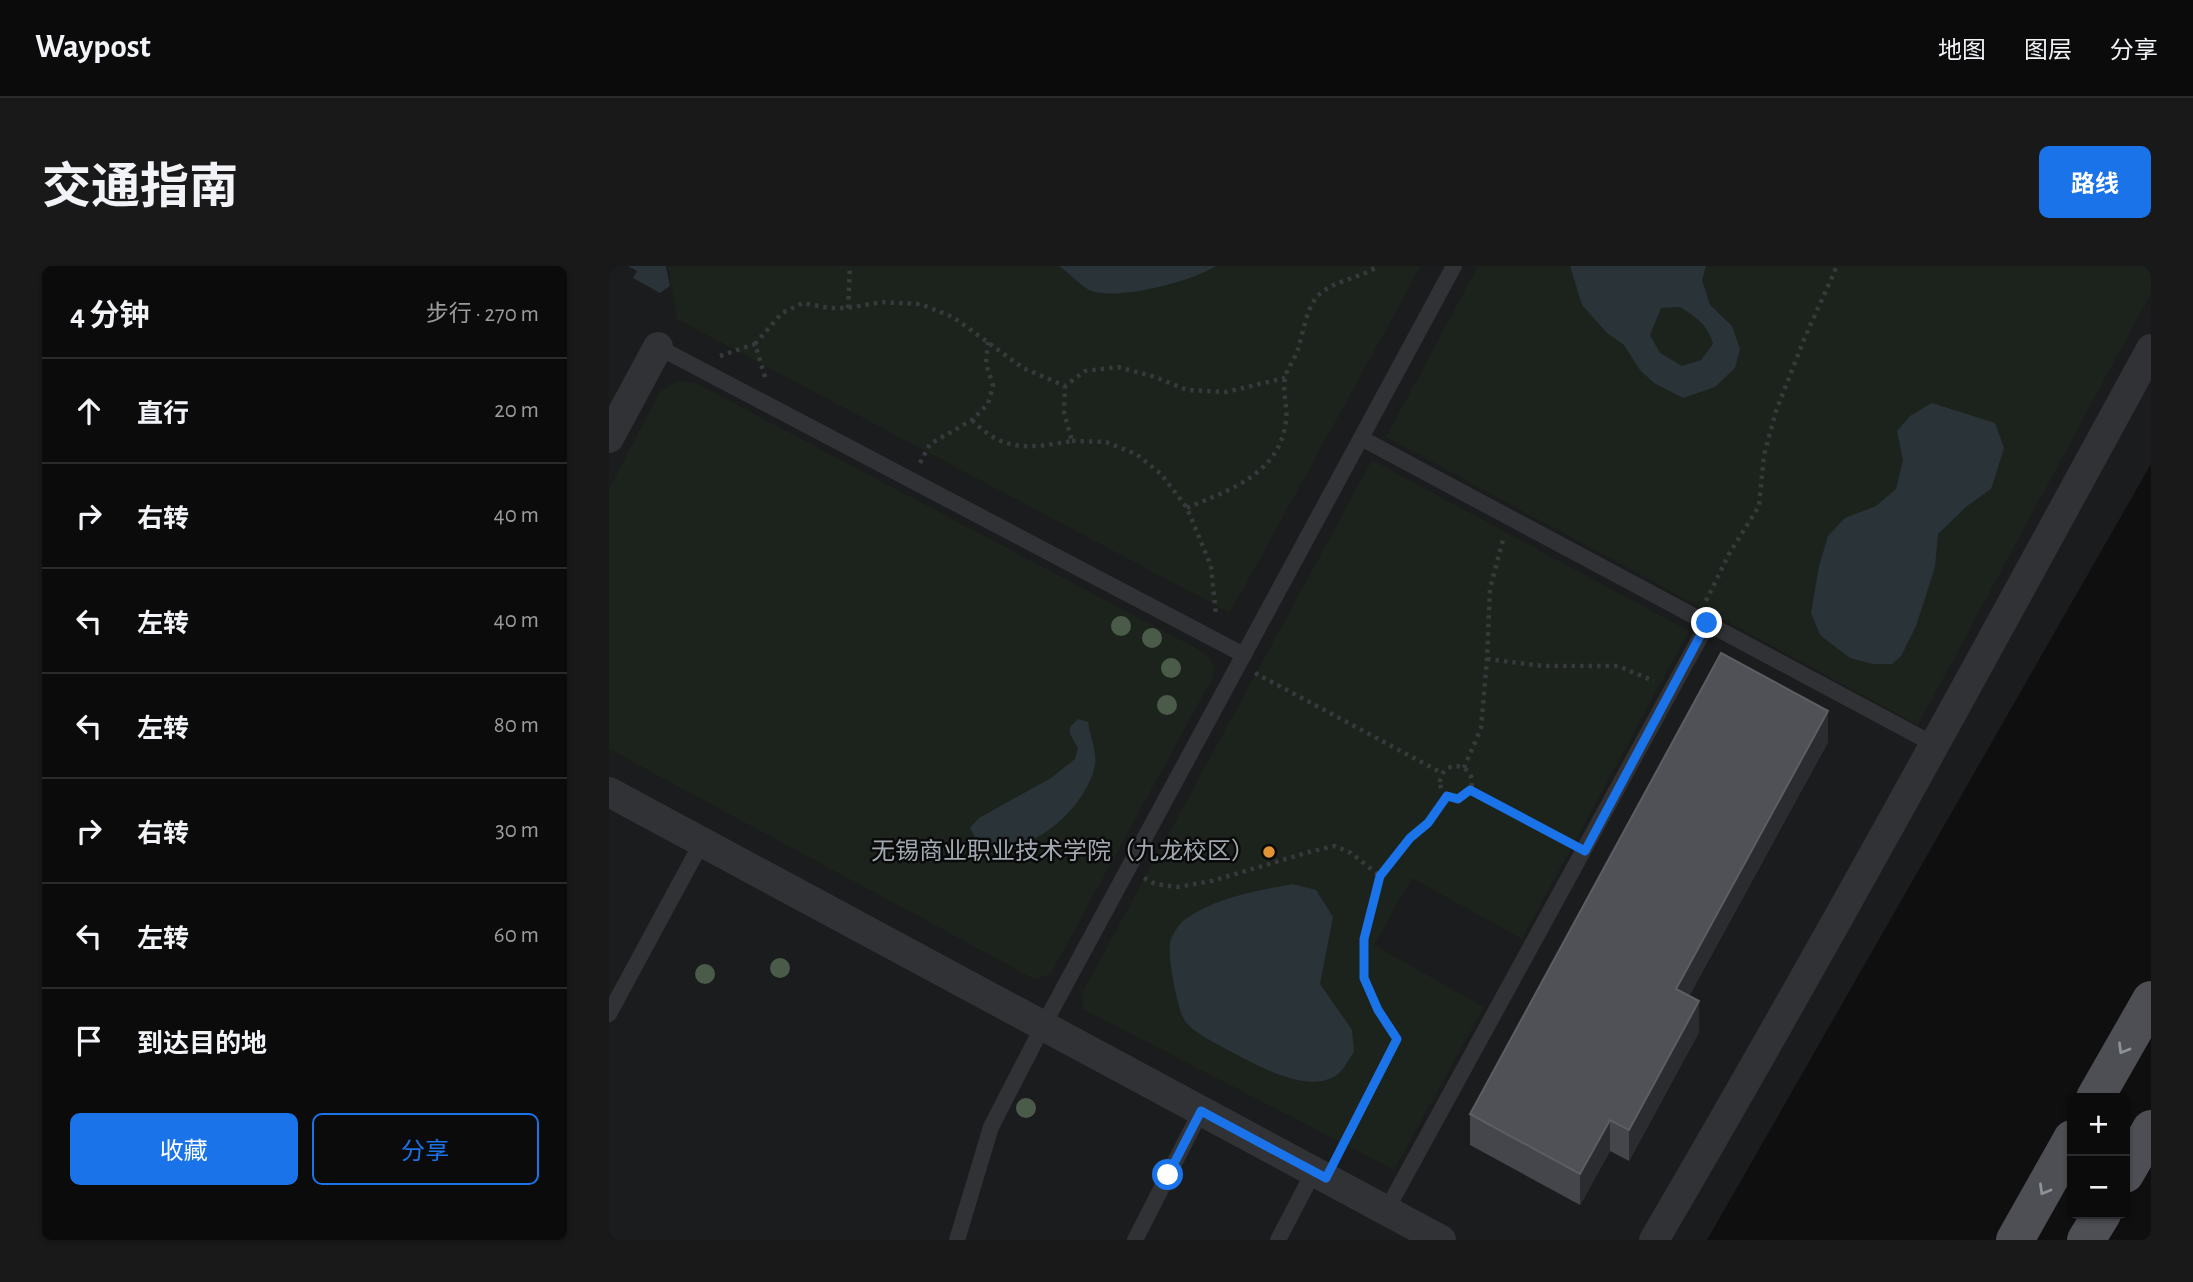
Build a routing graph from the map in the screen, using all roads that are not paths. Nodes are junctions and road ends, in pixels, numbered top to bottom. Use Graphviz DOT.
graph roads {
  1 [pos="1454,266"];
  2 [pos="658,347"];
  3 [pos="2151,349"];
  4 [pos="609,438"];
  5 [pos="1361,438"];
  6 [pos="1702,621"];
  7 [pos="1242,659"];
  8 [pos="1935,745"];
  9 [pos="609,792"];
  10 [pos="702,842"];
  11 [pos="2151,1000"];
  12 [pos="609,1014"];
  13 [pos="1043,1026"];
  14 [pos="2098,1093"];
  15 [pos="1201,1111"];
  16 [pos="2151,1129"];
  17 [pos="2067,1148"];
  18 [pos="2130,1165"];
  19 [pos="1320,1175"];
  20 [pos="1387,1211"];
  21 [pos="2099,1219"];
  22 [pos="957,1240"];
  23 [pos="1135,1240"];
  24 [pos="1278,1240"];
  25 [pos="1441,1240"];
  26 [pos="1654,1240"];
  27 [pos="2015,1240"];
  28 [pos="2086,1240"];
  1 -- 5 [label="lane"];
  2 -- 4 [label="street"];
  2 -- 7 [label="lane"];
  3 -- 8 [label="street"];
  5 -- 6 [label="lane"];
  5 -- 7 [label="lane"];
  6 -- 8 [label="lane"];
  6 -- 20 [label="lane"];
  7 -- 13 [label="lane"];
  8 -- 26 [label="street"];
  9 -- 10 [label="street"];
  10 -- 12 [label="lane"];
  10 -- 13 [label="street"];
  11 -- 14 [label="main road, one-way"];
  13 -- 15 [label="street"];
  13 -- 22 [label="lane"];
  15 -- 19 [label="street"];
  15 -- 23 [label="lane"];
  16 -- 18 [label="main road"];
  17 -- 27 [label="main road, one-way"];
  19 -- 20 [label="street"];
  19 -- 24 [label="lane"];
  20 -- 25 [label="street"];
  21 -- 28 [label="main road"];
}
